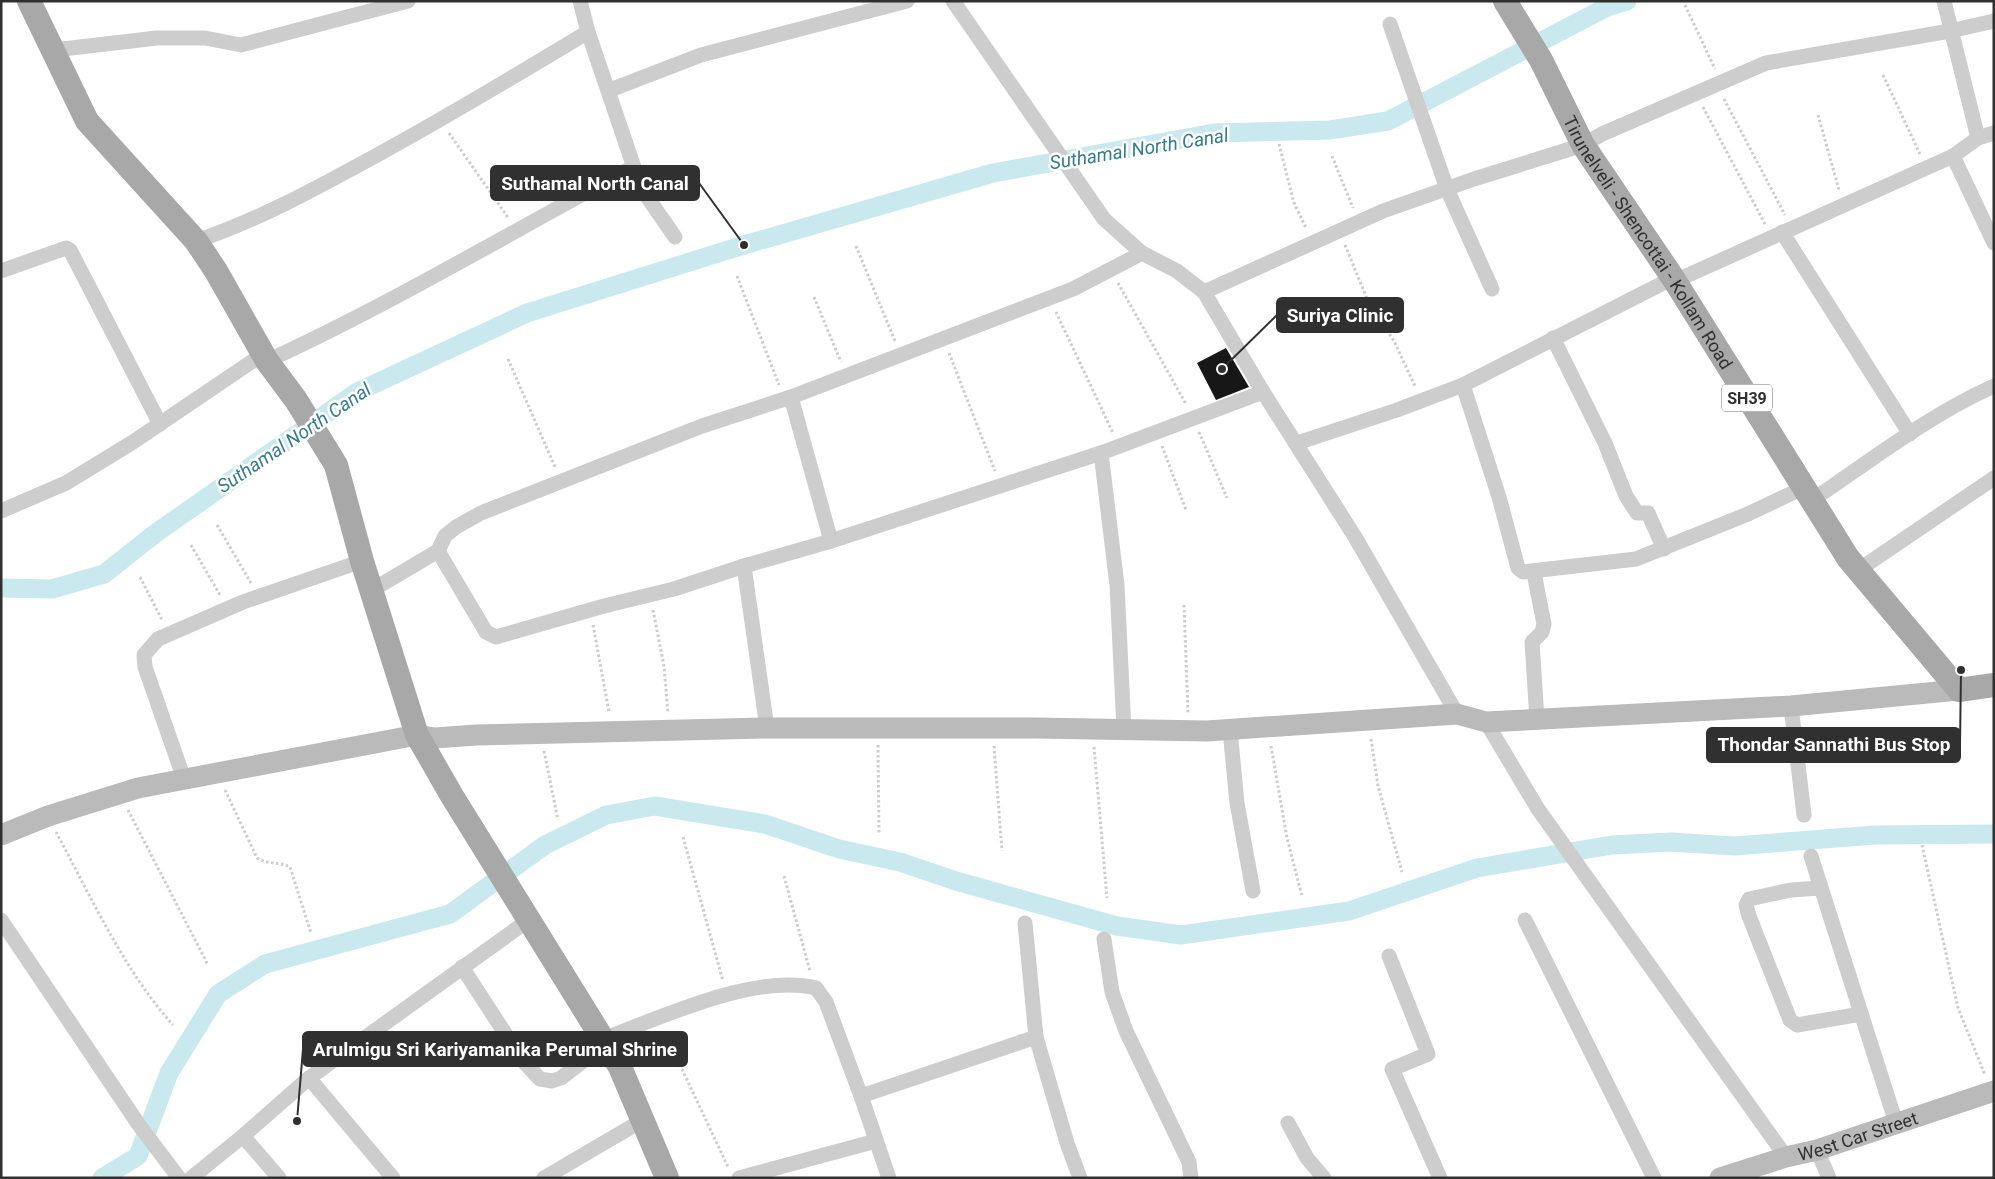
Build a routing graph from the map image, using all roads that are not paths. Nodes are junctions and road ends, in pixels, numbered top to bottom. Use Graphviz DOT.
graph roads {
  1 [pos="29,1"];
  2 [pos="408,1"];
  3 [pos="580,1"];
  4 [pos="907,1"];
  5 [pos="953,1"];
  6 [pos="1944,1"];
  7 [pos="1509,9"];
  8 [pos="1994,21"];
  9 [pos="1390,24"];
  10 [pos="1950,31"];
  11 [pos="588,32"];
  12 [pos="54,50"];
  13 [pos="610,90"];
  14 [pos="1994,133"];
  15 [pos="1978,138"];
  16 [pos="1583,145"];
  17 [pos="1953,156"];
  18 [pos="633,167"];
  19 [pos="1446,189"];
  20 [pos="1782,232"];
  21 [pos="675,237"];
  22 [pos="196,241"];
  23 [pos="1994,243"];
  24 [pos="1142,253"];
  25 [pos="1,272"];
  26 [pos="1674,279"];
  27 [pos="1492,289"];
  28 [pos="1204,292"];
  29 [pos="1553,338"];
  30 [pos="265,358"];
  31 [pos="1463,384"];
  32 [pos="1994,386"];
  33 [pos="1263,392"];
  34 [pos="788,398"];
  35 [pos="160,424"];
  36 [pos="1910,434"];
  37 [pos="1297,443"];
  38 [pos="1100,454"];
  39 [pos="1994,478"];
  40 [pos="1807,494"];
  41 [pos="1,511"];
  42 [pos="831,541"];
  43 [pos="1664,549"];
  44 [pos="438,550"];
  45 [pos="362,561"];
  46 [pos="744,566"];
  47 [pos="1857,571"];
  48 [pos="1534,573"];
  49 [pos="372,590"];
  50 [pos="1994,685"];
  51 [pos="1960,690"];
  52 [pos="1791,706"];
  53 [pos="1457,714"];
  54 [pos="1537,720"];
  55 [pos="1486,722"];
  56 [pos="767,728"];
  57 [pos="1124,730"];
  58 [pos="1230,730"];
  59 [pos="417,736"];
  60 [pos="184,780"];
  61 [pos="1804,814"];
  62 [pos="1,835"];
  63 [pos="1811,856"];
  64 [pos="1820,888"];
  65 [pos="1252,891"];
  66 [pos="530,919"];
  67 [pos="1,920"];
  68 [pos="1525,920"];
  69 [pos="1025,923"];
  70 [pos="1104,939"];
  71 [pos="1389,956"];
  72 [pos="462,967"];
  73 [pos="1861,1014"];
  74 [pos="1036,1037"];
  75 [pos="604,1041"];
  76 [pos="309,1078"];
  77 [pos="1993,1091"];
  78 [pos="861,1096"];
  79 [pos="642,1120"];
  80 [pos="1288,1123"];
  81 [pos="1896,1123"];
  82 [pos="243,1136"];
  83 [pos="876,1141"];
  84 [pos="1817,1150"];
  85 [pos="1786,1157"];
  86 [pos="734,1173"];
  87 [pos="179,1178"];
  88 [pos="190,1178"];
  89 [pos="279,1178"];
  90 [pos="393,1178"];
  91 [pos="544,1178"];
  92 [pos="667,1178"];
  93 [pos="889,1178"];
  94 [pos="1080,1178"];
  95 [pos="1191,1178"];
  96 [pos="1324,1178"];
  97 [pos="1440,1178"];
  98 [pos="1654,1178"];
  99 [pos="1720,1178"];
  100 [pos="1829,1178"];
  1 -- 12 [label="main road"];
  2 -- 12 [label="street"];
  3 -- 11 [label="street"];
  4 -- 13 [label="street"];
  5 -- 24 [label="street"];
  6 -- 10 [label="street"];
  7 -- 16 [label="main road, Tirunelveli - Shencottai - Kollam Road / SH39"];
  8 -- 10 [label="street"];
  9 -- 19 [label="street"];
  10 -- 15 [label="street"];
  10 -- 16 [label="street"];
  11 -- 13 [label="street"];
  11 -- 22 [label="street"];
  12 -- 22 [label="main road"];
  13 -- 18 [label="street"];
  14 -- 15 [label="street"];
  15 -- 17 [label="street"];
  16 -- 19 [label="street"];
  16 -- 26 [label="main road, Tirunelveli - Shencottai - Kollam Road / SH39"];
  17 -- 20 [label="street"];
  17 -- 23 [label="street"];
  18 -- 21 [label="street"];
  18 -- 30 [label="street"];
  19 -- 27 [label="street"];
  19 -- 28 [label="street"];
  20 -- 26 [label="street"];
  20 -- 36 [label="street"];
  22 -- 30 [label="main road"];
  24 -- 28 [label="street"];
  24 -- 34 [label="street"];
  25 -- 35 [label="street"];
  26 -- 29 [label="street"];
  26 -- 40 [label="main road, Tirunelveli - Shencottai - Kollam Road / SH39"];
  28 -- 33 [label="street"];
  29 -- 31 [label="street"];
  29 -- 43 [label="street"];
  30 -- 35 [label="street"];
  30 -- 45 [label="main road"];
  31 -- 37 [label="street"];
  31 -- 48 [label="street"];
  32 -- 36 [label="street"];
  33 -- 37 [label="street"];
  33 -- 38 [label="street"];
  34 -- 42 [label="street"];
  34 -- 44 [label="street"];
  35 -- 41 [label="street"];
  36 -- 40 [label="street"];
  37 -- 53 [label="street"];
  38 -- 42 [label="street"];
  38 -- 57 [label="street"];
  39 -- 47 [label="street"];
  40 -- 43 [label="street"];
  40 -- 47 [label="main road, Tirunelveli - Shencottai - Kollam Road / SH39"];
  42 -- 46 [label="street"];
  43 -- 48 [label="street"];
  44 -- 46 [label="street"];
  44 -- 49 [label="street"];
  45 -- 49 [label="main road"];
  45 -- 60 [label="street"];
  46 -- 56 [label="street"];
  47 -- 51 [label="main road, Tirunelveli - Shencottai - Kollam Road / SH39"];
  48 -- 54 [label="street"];
  49 -- 59 [label="main road"];
  50 -- 51 [label="main road"];
  51 -- 52 [label="street"];
  52 -- 54 [label="street"];
  52 -- 61 [label="street"];
  53 -- 55 [label="street"];
  53 -- 58 [label="street"];
  54 -- 55 [label="street"];
  55 -- 85 [label="street"];
  56 -- 57 [label="street"];
  56 -- 59 [label="street"];
  57 -- 58 [label="street"];
  58 -- 65 [label="street"];
  59 -- 60 [label="street"];
  59 -- 66 [label="main road"];
  60 -- 62 [label="street"];
  63 -- 64 [label="street"];
  64 -- 73 [label="street"];
  64 -- 73 [label="street"];
  66 -- 72 [label="street"];
  66 -- 75 [label="main road"];
  67 -- 87 [label="street"];
  68 -- 98 [label="street"];
  69 -- 74 [label="street"];
  70 -- 95 [label="street"];
  71 -- 97 [label="street"];
  72 -- 75 [label="street"];
  72 -- 76 [label="street"];
  73 -- 81 [label="street"];
  74 -- 78 [label="street"];
  74 -- 94 [label="street"];
  75 -- 78 [label="street"];
  75 -- 79 [label="main road"];
  76 -- 82 [label="street"];
  76 -- 90 [label="street"];
  77 -- 81 [label="street, West Car Street"];
  78 -- 83 [label="street"];
  79 -- 91 [label="street"];
  79 -- 92 [label="main road"];
  80 -- 96 [label="street"];
  81 -- 84 [label="street, West Car Street"];
  82 -- 88 [label="street"];
  82 -- 89 [label="street"];
  83 -- 86 [label="street"];
  83 -- 93 [label="street"];
  84 -- 85 [label="street, West Car Street"];
  84 -- 100 [label="street"];
  85 -- 99 [label="street, West Car Street"];
}
